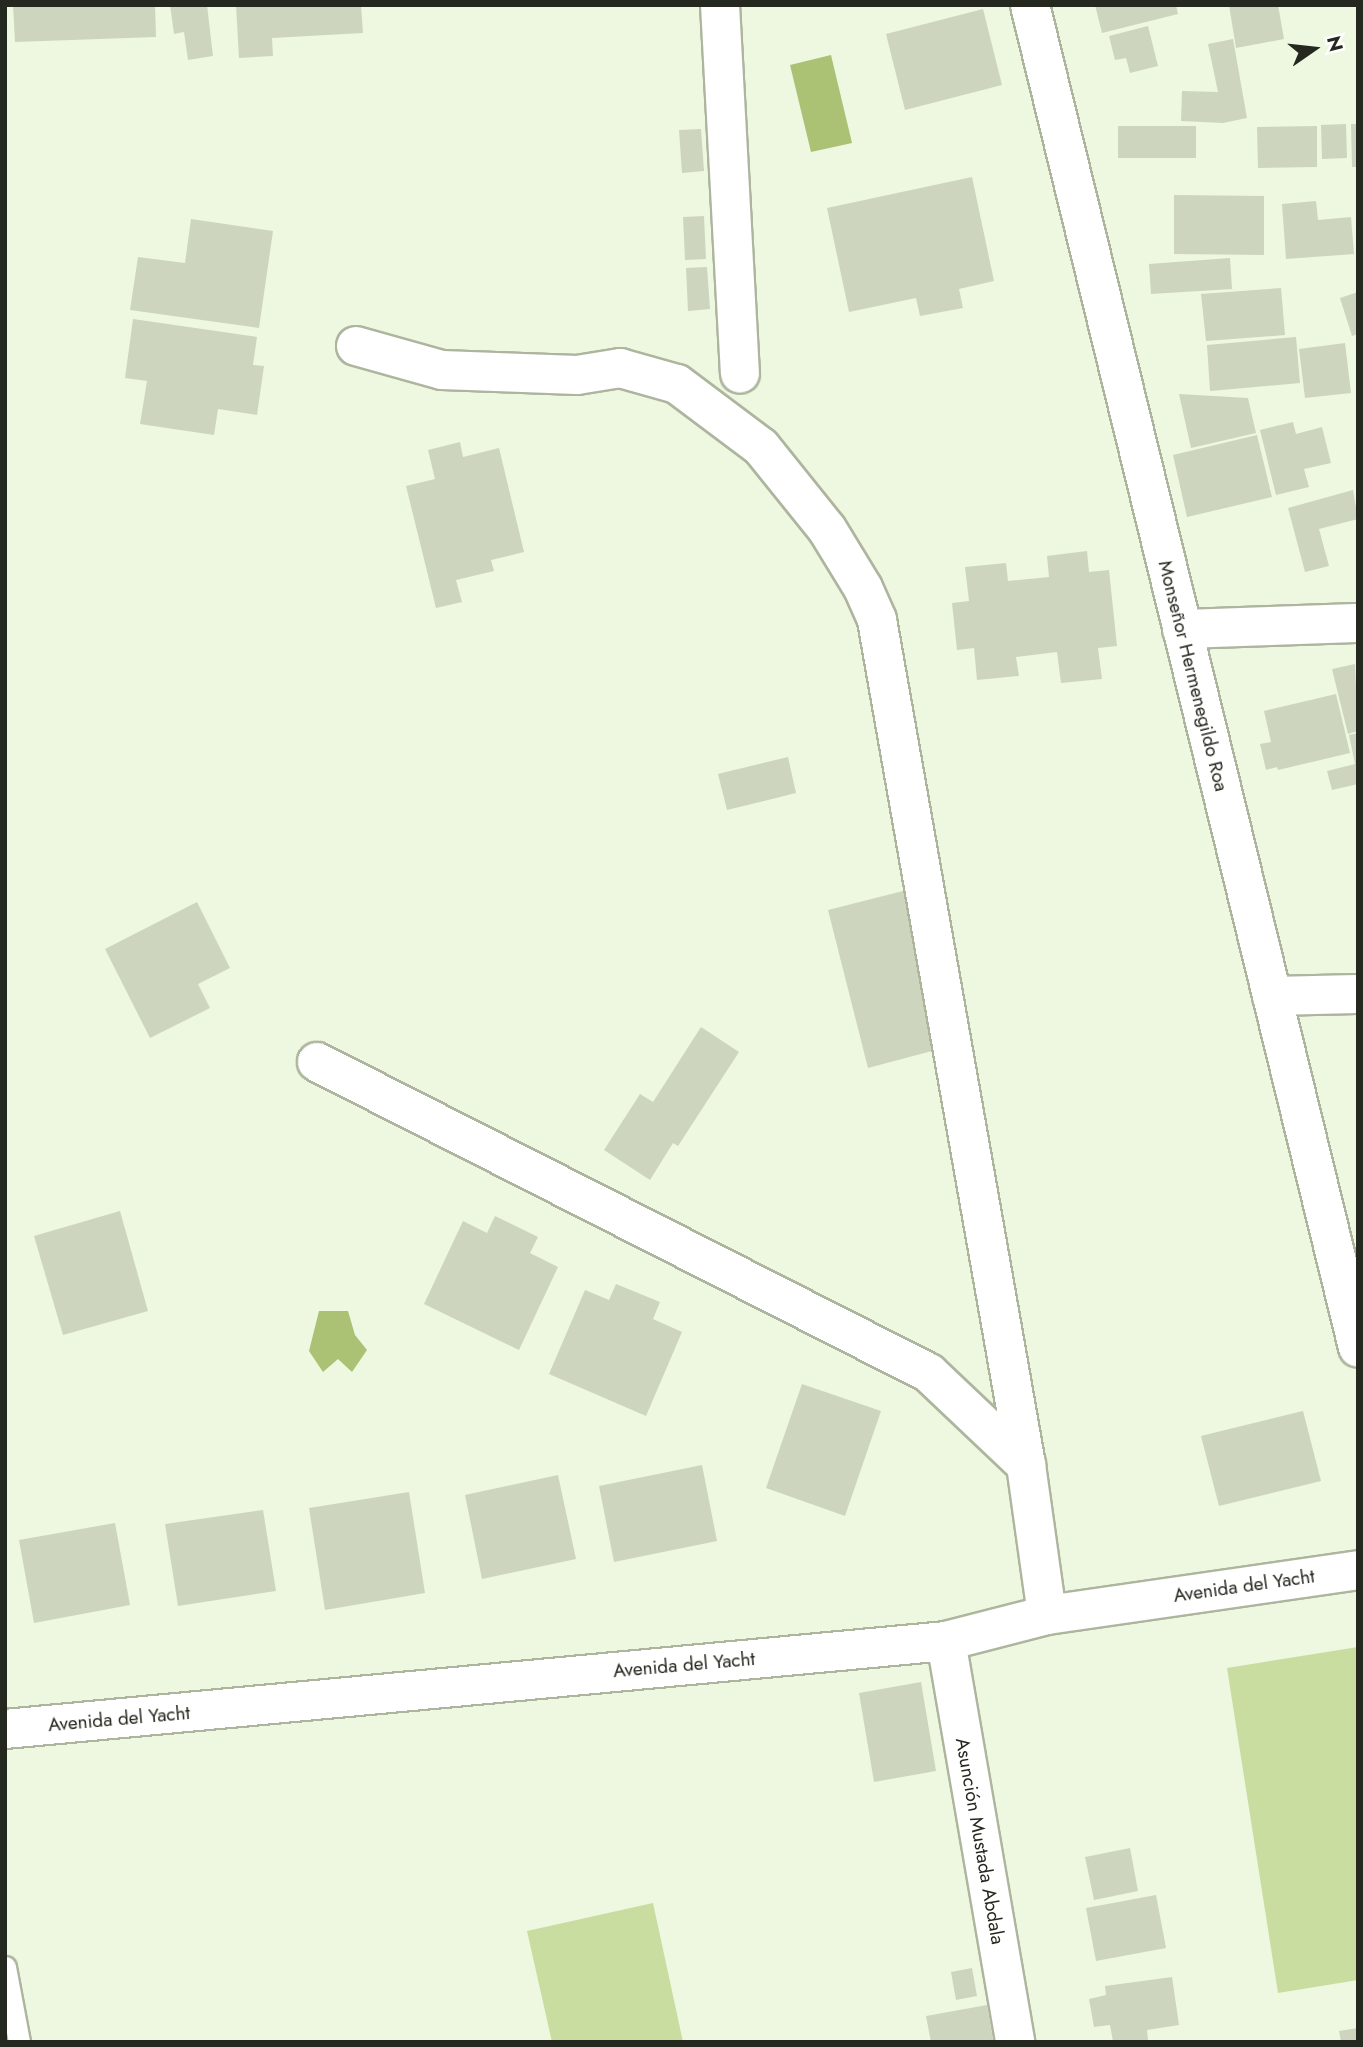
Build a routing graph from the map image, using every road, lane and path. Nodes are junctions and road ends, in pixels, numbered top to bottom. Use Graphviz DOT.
graph roads {
  1 [pos="720,5"];
  2 [pos="1030,5"];
  3 [pos="356,346"];
  4 [pos="740,373"];
  5 [pos="1358,622"];
  6 [pos="1182,629"];
  7 [pos="1358,994"];
  8 [pos="1272,996"];
  9 [pos="317,1062"];
  10 [pos="1358,1348"];
  11 [pos="1026,1465"];
  12 [pos="1358,1570"];
  13 [pos="1047,1615"];
  14 [pos="946,1641"];
  15 [pos="5,1729"];
  16 [pos="5,1967"];
  17 [pos="19,2042"];
  18 [pos="1015,2042"];
  1 -- 4 [label="street"];
  2 -- 6 [label="street, Monseñor Hermenegildo Roa"];
  3 -- 11 [label="street"];
  5 -- 6 [label="street"];
  6 -- 8 [label="street, Monseñor Hermenegildo Roa"];
  7 -- 8 [label="street"];
  8 -- 10 [label="street, Monseñor Hermenegildo Roa"];
  9 -- 11 [label="street"];
  11 -- 13 [label="street"];
  12 -- 13 [label="street, Avenida del Yacht"];
  13 -- 14 [label="street, Avenida del Yacht"];
  14 -- 15 [label="street, Avenida del Yacht"];
  14 -- 18 [label="street, Asunción Mustada Abdala"];
  16 -- 17 [label="lane"];
}
